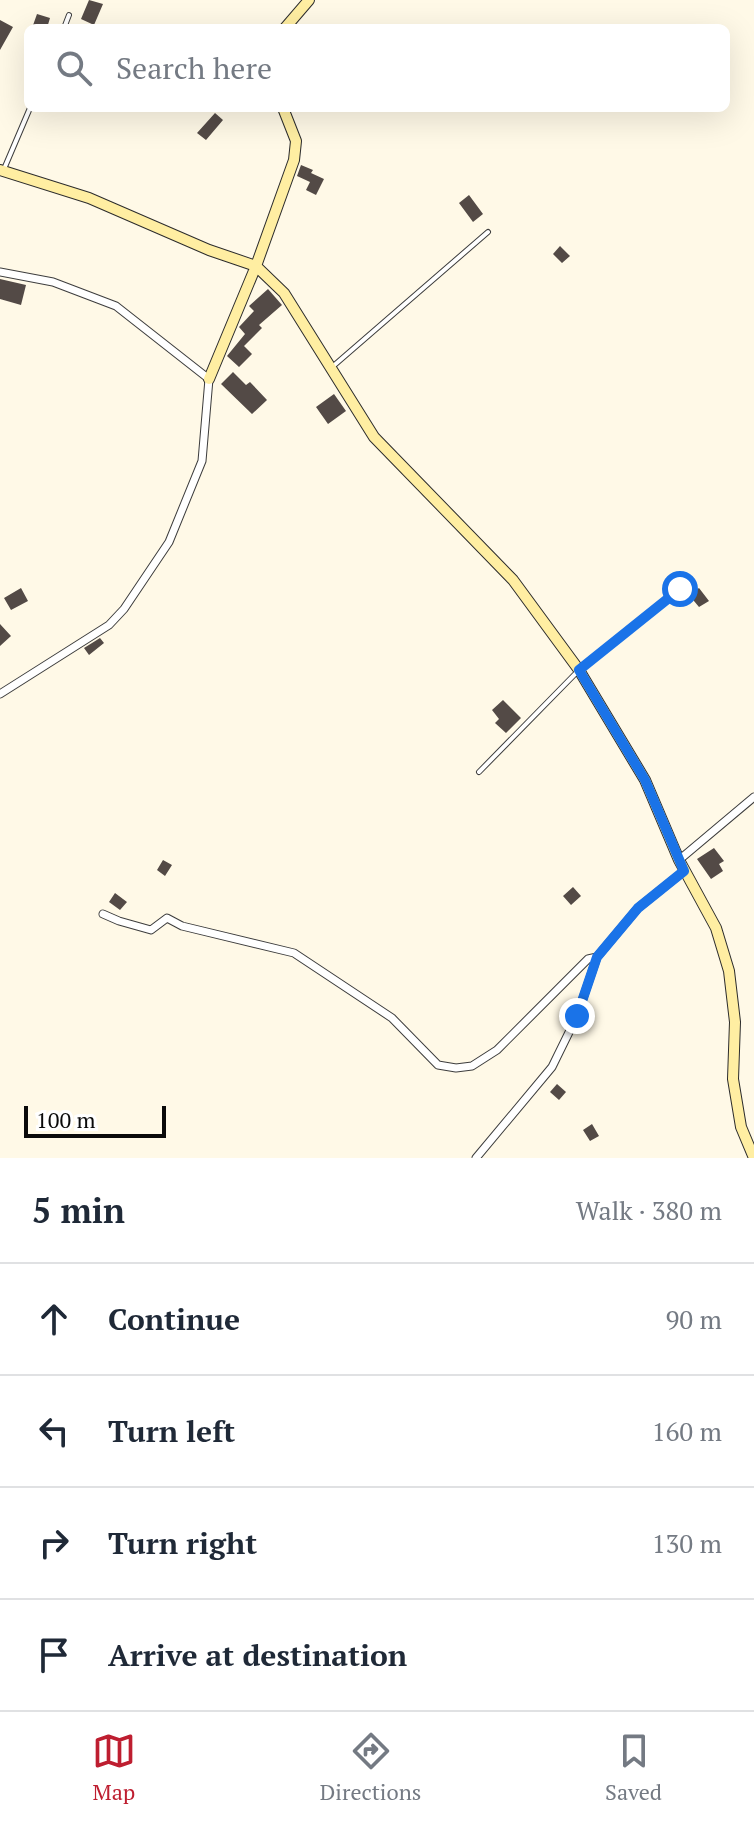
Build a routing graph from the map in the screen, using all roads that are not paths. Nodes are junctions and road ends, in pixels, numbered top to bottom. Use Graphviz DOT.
graph roads {
  1 [pos="309,0"];
  2 [pos="69,15"];
  3 [pos="66,24"];
  4 [pos="288,24"];
  5 [pos="28,112"];
  6 [pos="285,112"];
  7 [pos="2,170"];
  8 [pos="488,232"];
  9 [pos="256,266"];
  10 [pos="0,272"];
  11 [pos="330,369"];
  12 [pos="209,379"];
  13 [pos="680,589"];
  14 [pos="579,670"];
  15 [pos="0,694"];
  16 [pos="479,772"];
  17 [pos="754,797"];
  18 [pos="679,860"];
  19 [pos="684,871"];
  20 [pos="103,914"];
  21 [pos="597,957"];
  22 [pos="476,1158"];
  23 [pos="754,1158"];
  1 -- 4 [label="street"];
  2 -- 3 [label="lane"];
  5 -- 7 [label="lane"];
  6 -- 9 [label="street"];
  7 -- 9 [label="street"];
  8 -- 11 [label="lane"];
  9 -- 11 [label="street"];
  9 -- 12 [label="street"];
  10 -- 12 [label="street"];
  11 -- 14 [label="street"];
  12 -- 15 [label="street"];
  13 -- 14 [label="lane"];
  14 -- 16 [label="lane"];
  14 -- 18 [label="street"];
  17 -- 18 [label="street"];
  18 -- 19 [label="street"];
  19 -- 21 [label="street"];
  19 -- 23 [label="street"];
  20 -- 21 [label="street"];
  21 -- 22 [label="street"];
}
